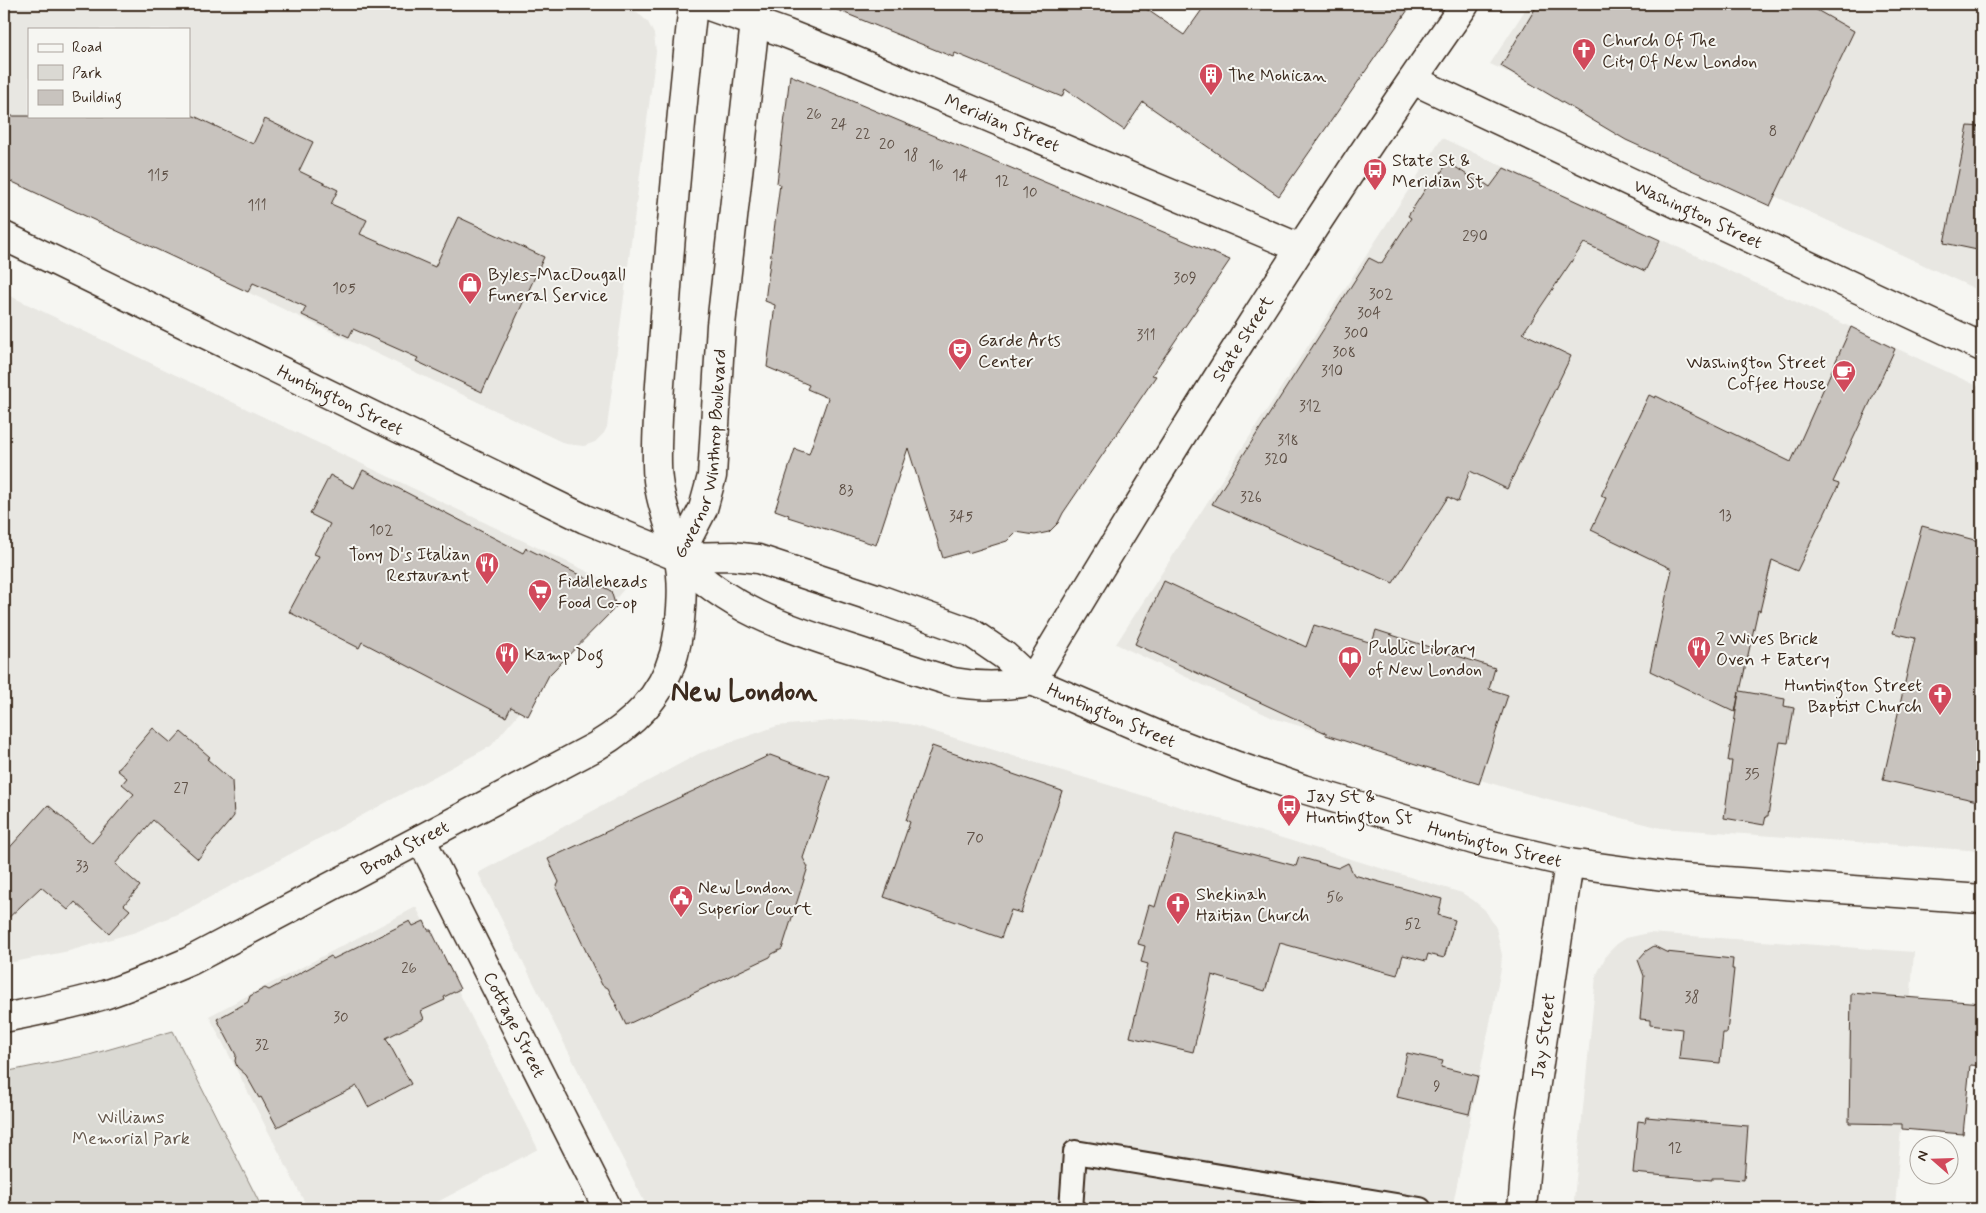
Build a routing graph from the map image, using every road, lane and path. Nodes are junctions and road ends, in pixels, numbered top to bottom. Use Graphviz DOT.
graph roads {
  1 [pos="693,4"];
  2 [pos="703,4"];
  3 [pos="1465,4"];
  4 [pos="756,13"];
  5 [pos="1413,80"];
  6 [pos="4,236"];
  7 [pos="1300,248"];
  8 [pos="1982,347"];
  9 [pos="678,557"];
  10 [pos="1032,682"];
  11 [pos="421,839"];
  12 [pos="1569,863"];
  13 [pos="1982,899"];
  14 [pos="4,1018"];
  15 [pos="608,1209"];
  16 [pos="1071,1209"];
  17 [pos="1420,1209"];
  18 [pos="1522,1209"];
  1 -- 9 [label="main road, Governor Winthrop Boulevard"];
  2 -- 4 [label="main road, Meridian Street"];
  3 -- 5 [label="main road, State Street"];
  4 -- 7 [label="main road, Meridian Street"];
  4 -- 9 [label="main road, Governor Winthrop Boulevard"];
  5 -- 7 [label="main road, State Street"];
  5 -- 8 [label="main road, Washington Street"];
  6 -- 9 [label="main road, Huntington Street"];
  7 -- 10 [label="main road, State Street"];
  9 -- 10 [label="main road, Huntington Street"];
  9 -- 10 [label="main road, Huntington Street"];
  9 -- 11 [label="main road, Broad Street"];
  10 -- 12 [label="main road, Huntington Street"];
  11 -- 14 [label="main road, Broad Street"];
  11 -- 15 [label="main road, Cottage Street"];
  12 -- 13 [label="main road, Huntington Street"];
  12 -- 18 [label="main road, Jay Street"];
  16 -- 17 [label="lane"];
}
